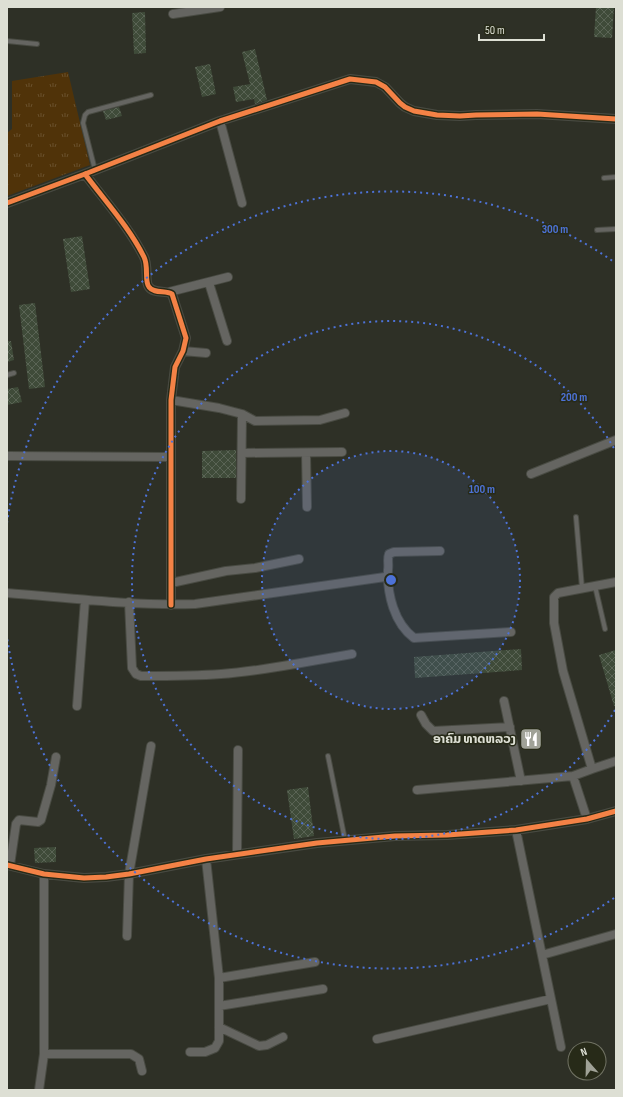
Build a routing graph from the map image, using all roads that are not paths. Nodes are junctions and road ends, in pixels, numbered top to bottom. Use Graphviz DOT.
graph roads {
  1 [pos="220,7"];
  2 [pos="173,14"];
  3 [pos="7,41"];
  4 [pos="37,44"];
  5 [pos="151,95"];
  6 [pos="616,120"];
  7 [pos="220,121"];
  8 [pos="95,170"];
  9 [pos="85,174"];
  10 [pos="616,177"];
  11 [pos="604,178"];
  12 [pos="7,203"];
  13 [pos="242,203"];
  14 [pos="616,229"];
  15 [pos="597,230"];
  16 [pos="228,277"];
  17 [pos="209,283"];
  18 [pos="169,292"];
  19 [pos="227,341"];
  20 [pos="184,351"];
  21 [pos="206,353"];
  22 [pos="14,373"];
  23 [pos="7,375"];
  24 [pos="171,400"];
  25 [pos="345,413"];
  26 [pos="242,414"];
  27 [pos="616,440"];
  28 [pos="342,452"];
  29 [pos="242,453"];
  30 [pos="306,453"];
  31 [pos="7,456"];
  32 [pos="171,457"];
  33 [pos="531,474"];
  34 [pos="241,499"];
  35 [pos="307,507"];
  36 [pos="576,517"];
  37 [pos="440,551"];
  38 [pos="299,559"];
  39 [pos="388,575"];
  40 [pos="616,582"];
  41 [pos="171,583"];
  42 [pos="595,586"];
  43 [pos="582,589"];
  44 [pos="7,592"];
  45 [pos="85,600"];
  46 [pos="128,602"];
  47 [pos="171,605"];
  48 [pos="605,629"];
  49 [pos="511,632"];
  50 [pos="352,654"];
  51 [pos="504,701"];
  52 [pos="77,706"];
  53 [pos="421,715"];
  54 [pos="510,727"];
  55 [pos="151,746"];
  56 [pos="238,750"];
  57 [pos="328,756"];
  58 [pos="56,757"];
  59 [pos="616,762"];
  60 [pos="592,769"];
  61 [pos="573,776"];
  62 [pos="521,781"];
  63 [pos="417,790"];
  64 [pos="616,812"];
  65 [pos="587,819"];
  66 [pos="516,830"];
  67 [pos="346,840"];
  68 [pos="237,854"];
  69 [pos="206,859"];
  70 [pos="8,865"];
  71 [pos="44,874"];
  72 [pos="129,874"];
  73 [pos="616,934"];
  74 [pos="127,936"];
  75 [pos="542,955"];
  76 [pos="315,962"];
  77 [pos="219,978"];
  78 [pos="323,989"];
  79 [pos="551,999"];
  80 [pos="219,1006"];
  81 [pos="219,1027"];
  82 [pos="283,1037"];
  83 [pos="377,1039"];
  84 [pos="561,1047"];
  85 [pos="190,1052"];
  86 [pos="44,1054"];
  87 [pos="142,1072"];
  88 [pos="39,1090"];
  1 -- 2 [label="street"];
  3 -- 4 [label="lane"];
  5 -- 8 [label="lane"];
  6 -- 7 [label="street"];
  7 -- 8 [label="street"];
  7 -- 13 [label="street"];
  8 -- 9 [label="street"];
  9 -- 12 [label="street"];
  9 -- 18 [label="street"];
  10 -- 11 [label="lane"];
  14 -- 15 [label="lane"];
  16 -- 17 [label="street"];
  17 -- 18 [label="street"];
  17 -- 19 [label="street"];
  18 -- 20 [label="street"];
  20 -- 21 [label="street"];
  20 -- 24 [label="street"];
  22 -- 23 [label="lane"];
  24 -- 26 [label="street"];
  24 -- 32 [label="street"];
  25 -- 26 [label="street"];
  26 -- 29 [label="street"];
  27 -- 33 [label="street"];
  28 -- 30 [label="street"];
  29 -- 30 [label="street"];
  29 -- 34 [label="street"];
  30 -- 35 [label="street"];
  31 -- 32 [label="street"];
  32 -- 41 [label="street"];
  36 -- 43 [label="lane"];
  37 -- 39 [label="street"];
  38 -- 41 [label="street"];
  39 -- 47 [label="street"];
  39 -- 49 [label="street"];
  40 -- 42 [label="street"];
  41 -- 47 [label="street"];
  42 -- 43 [label="street"];
  42 -- 48 [label="lane"];
  43 -- 60 [label="street"];
  44 -- 45 [label="street"];
  45 -- 46 [label="street"];
  45 -- 52 [label="street"];
  46 -- 47 [label="street"];
  46 -- 50 [label="street"];
  51 -- 54 [label="street"];
  53 -- 54 [label="street"];
  54 -- 62 [label="street"];
  55 -- 72 [label="street"];
  56 -- 68 [label="street"];
  57 -- 67 [label="lane"];
  58 -- 70 [label="street"];
  59 -- 60 [label="street"];
  60 -- 61 [label="street"];
  61 -- 62 [label="street"];
  61 -- 65 [label="street"];
  62 -- 63 [label="street"];
  64 -- 65 [label="street"];
  65 -- 66 [label="street"];
  66 -- 67 [label="street"];
  66 -- 75 [label="street"];
  67 -- 68 [label="street"];
  68 -- 69 [label="street"];
  69 -- 72 [label="street"];
  69 -- 77 [label="street"];
  70 -- 71 [label="street"];
  71 -- 72 [label="street"];
  71 -- 86 [label="street"];
  72 -- 74 [label="street"];
  73 -- 75 [label="street"];
  75 -- 79 [label="street"];
  76 -- 77 [label="street"];
  77 -- 80 [label="street"];
  78 -- 80 [label="street"];
  79 -- 83 [label="street"];
  79 -- 84 [label="street"];
  80 -- 81 [label="street"];
  81 -- 82 [label="street"];
  81 -- 85 [label="street"];
  86 -- 87 [label="street"];
  86 -- 88 [label="street"];
}
